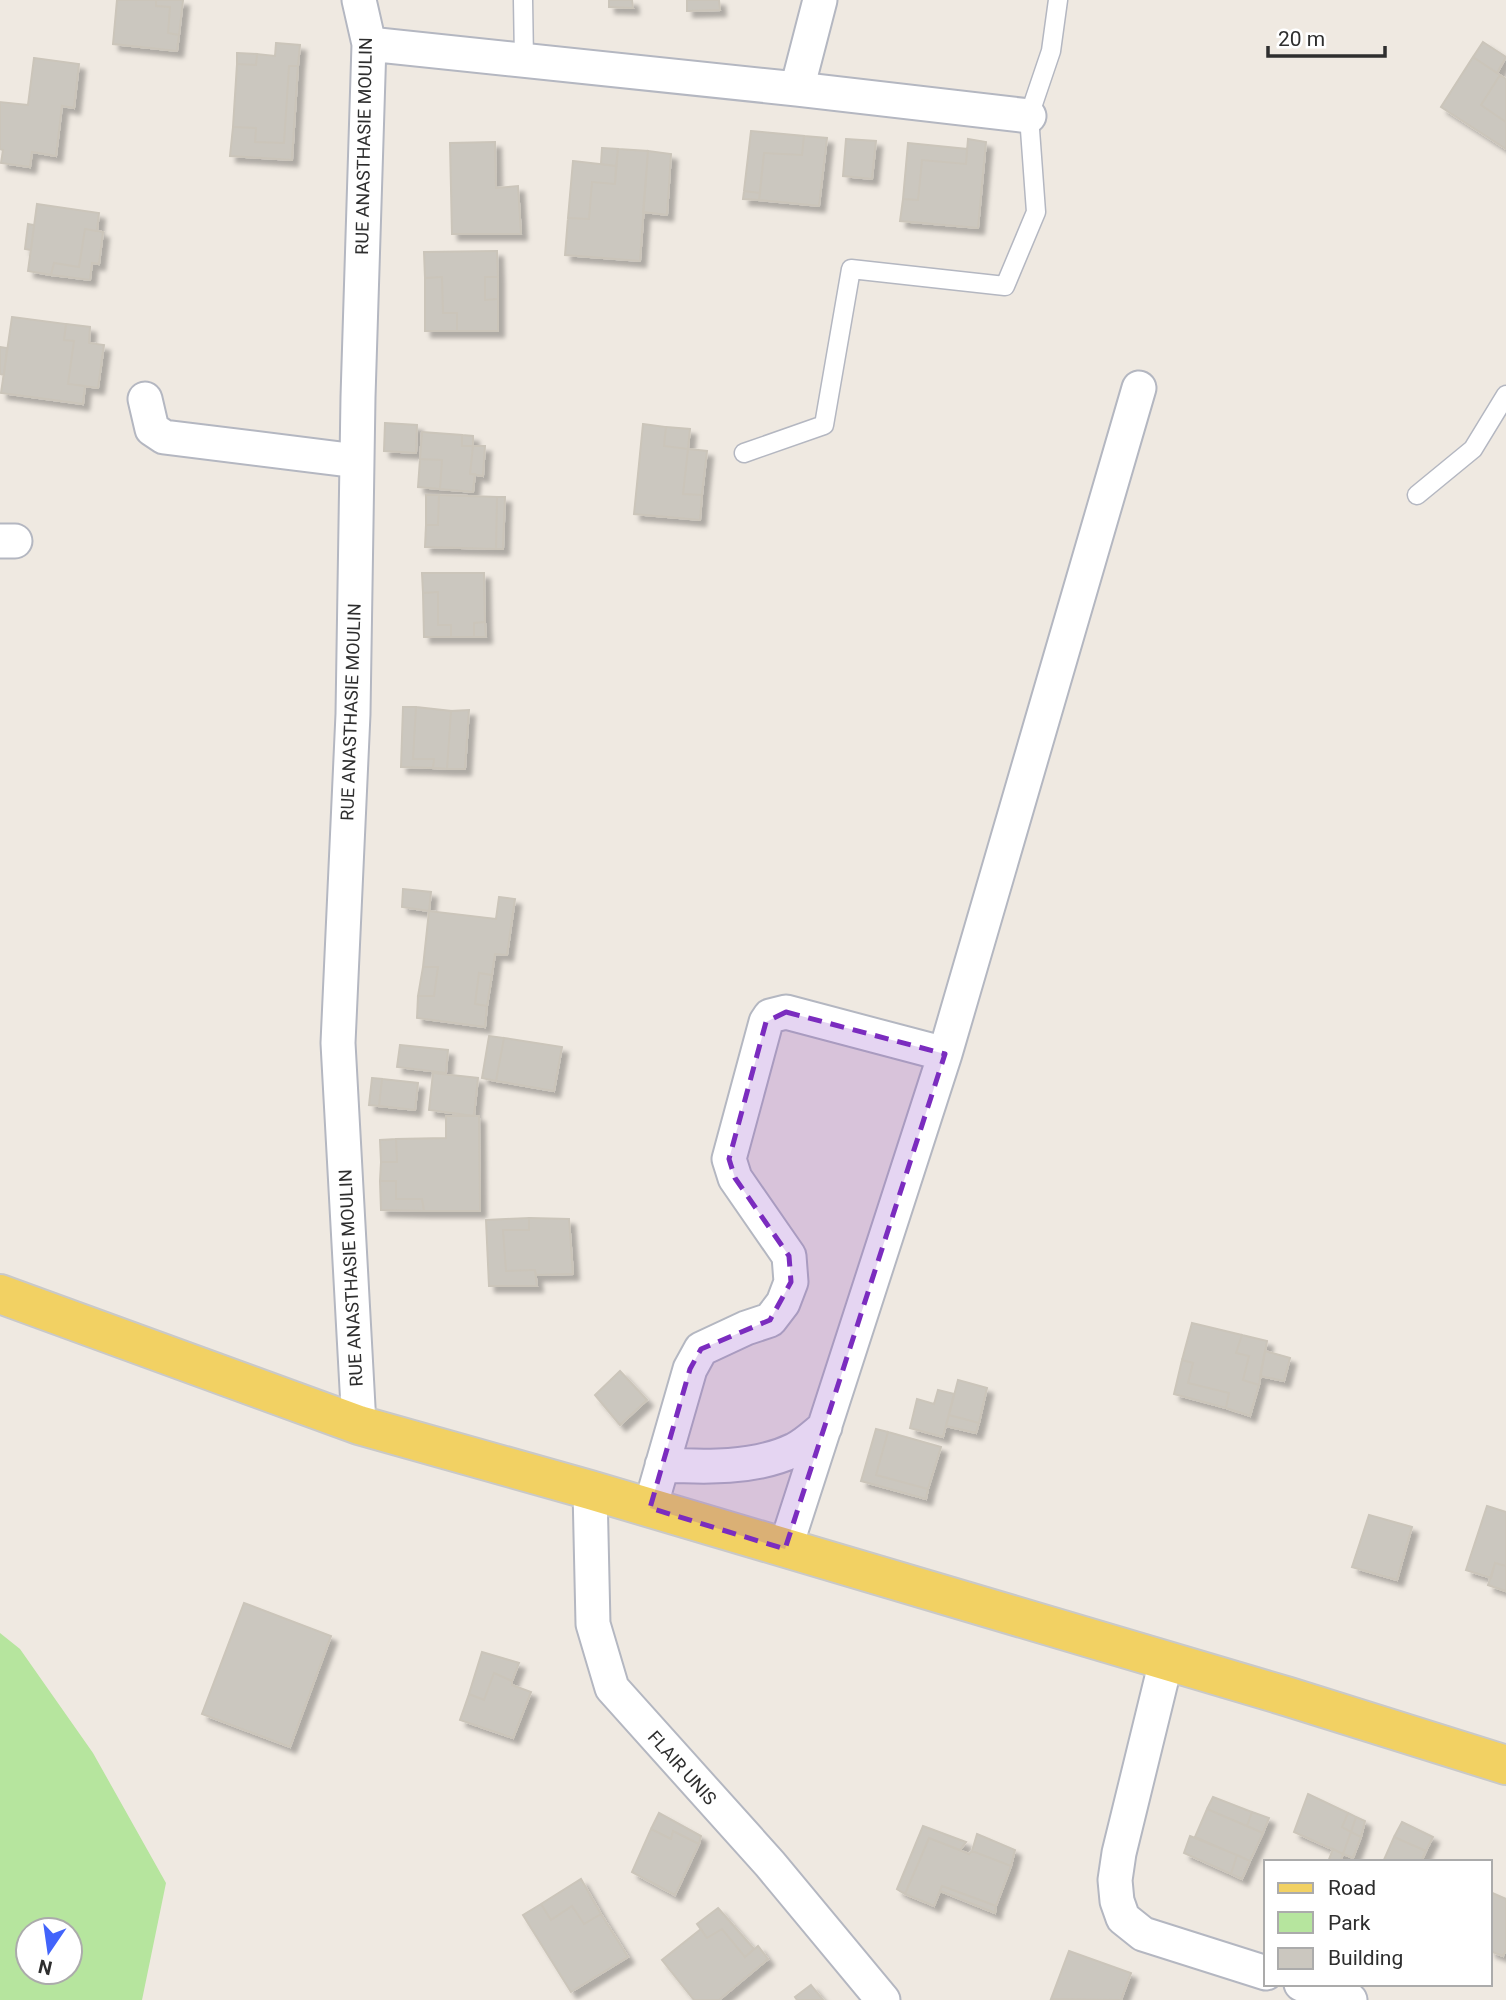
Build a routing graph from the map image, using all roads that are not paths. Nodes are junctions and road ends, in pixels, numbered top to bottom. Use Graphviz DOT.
graph roads {
  1 [pos="359,0"];
  2 [pos="523,0"];
  3 [pos="820,0"];
  4 [pos="1058,0"];
  5 [pos="369,44"];
  6 [pos="524,60"];
  7 [pos="797,89"];
  8 [pos="1028,116"];
  9 [pos="1139,388"];
  10 [pos="1506,395"];
  11 [pos="145,399"];
  12 [pos="744,453"];
  13 [pos="357,461"];
  14 [pos="1417,495"];
  15 [pos="945,1055"];
  16 [pos="0,1294"];
  17 [pos="359,1425"];
  18 [pos="825,1427"];
  19 [pos="662,1465"];
  20 [pos="590,1490"];
  21 [pos="650,1508"];
  22 [pos="785,1549"];
  23 [pos="1166,1661"];
  24 [pos="1506,1765"];
  25 [pos="1264,1972"];
  26 [pos="1307,1986"];
  27 [pos="883,2000"];
  28 [pos="1350,2000"];
  1 -- 5 [label="street, RUE ANASTHASIE MOULIN"];
  2 -- 6 [label="lane"];
  3 -- 7 [label="street"];
  4 -- 8 [label="lane"];
  5 -- 6 [label="street"];
  5 -- 13 [label="street, RUE ANASTHASIE MOULIN"];
  6 -- 7 [label="street"];
  7 -- 8 [label="street"];
  8 -- 12 [label="lane"];
  9 -- 15 [label="street"];
  10 -- 14 [label="lane"];
  11 -- 13 [label="street"];
  13 -- 17 [label="street, RUE ANASTHASIE MOULIN"];
  15 -- 18 [label="street"];
  15 -- 19 [label="street"];
  16 -- 17 [label="main road"];
  17 -- 20 [label="main road"];
  18 -- 19 [label="street"];
  18 -- 22 [label="street"];
  19 -- 21 [label="street"];
  20 -- 21 [label="main road"];
  20 -- 27 [label="street, FLAIR UNIS"];
  21 -- 22 [label="main road"];
  22 -- 23 [label="main road"];
  23 -- 24 [label="main road"];
  23 -- 25 [label="street"];
  26 -- 28 [label="street"];
}
